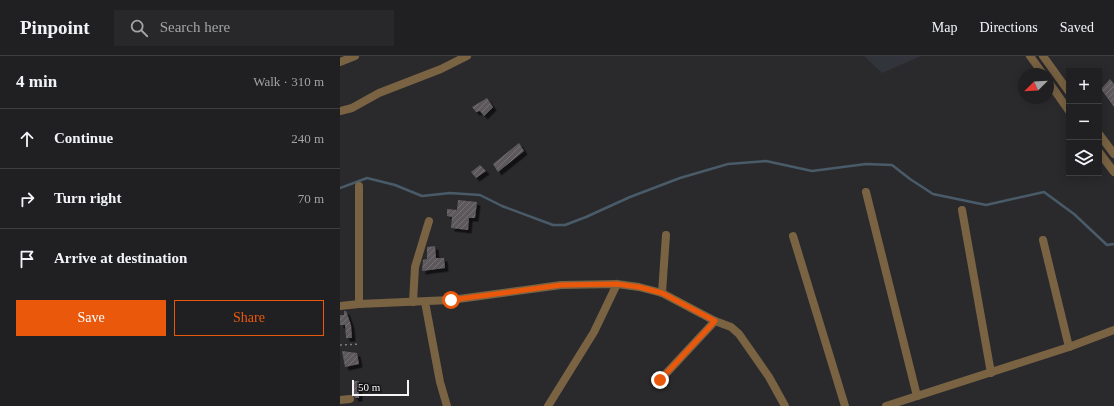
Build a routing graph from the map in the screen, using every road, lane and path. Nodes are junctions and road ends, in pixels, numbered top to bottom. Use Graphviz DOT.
graph roads {
  1 [pos="355,56"];
  2 [pos="467,56"];
  3 [pos="1030,56"];
  4 [pos="1043,56"];
  5 [pos="340,62"];
  6 [pos="1039,68"];
  7 [pos="1066,88"];
  8 [pos="1054,90"];
  9 [pos="1066,107"];
  10 [pos="340,112"];
  11 [pos="1102,138"];
  12 [pos="1114,154"];
  13 [pos="1102,156"];
  14 [pos="1114,172"];
  15 [pos="359,186"];
  16 [pos="866,192"];
  17 [pos="962,210"];
  18 [pos="429,221"];
  19 [pos="666,235"];
  20 [pos="793,236"];
  21 [pos="1043,240"];
  22 [pos="617,284"];
  23 [pos="662,293"];
  24 [pos="413,302"];
  25 [pos="425,302"];
  26 [pos="359,304"];
  27 [pos="340,306"];
  28 [pos="715,321"];
  29 [pos="1114,330"];
  30 [pos="360,344"];
  31 [pos="340,345"];
  32 [pos="1069,347"];
  33 [pos="991,373"];
  34 [pos="660,380"];
  35 [pos="917,396"];
  36 [pos="350,399"];
  37 [pos="340,400"];
  38 [pos="897,404"];
  39 [pos="447,406"];
  40 [pos="548,406"];
  41 [pos="785,406"];
  42 [pos="844,406"];
  43 [pos="886,406"];
  1 -- 5 [label="street"];
  2 -- 10 [label="street"];
  3 -- 6 [label="street"];
  4 -- 7 [label="street"];
  8 -- 9 [label="street"];
  11 -- 12 [label="street"];
  13 -- 14 [label="street"];
  15 -- 26 [label="street"];
  16 -- 35 [label="street"];
  17 -- 33 [label="street"];
  18 -- 24 [label="street"];
  19 -- 23 [label="street"];
  20 -- 42 [label="street"];
  21 -- 32 [label="street"];
  22 -- 23 [label="street"];
  22 -- 25 [label="street"];
  22 -- 40 [label="street"];
  23 -- 28 [label="street"];
  24 -- 25 [label="street"];
  24 -- 26 [label="street"];
  25 -- 39 [label="street"];
  26 -- 27 [label="street"];
  28 -- 34 [label="street"];
  28 -- 41 [label="street"];
  29 -- 32 [label="street"];
  30 -- 31 [label="path"];
  32 -- 33 [label="street"];
  33 -- 35 [label="street"];
  35 -- 38 [label="street"];
  36 -- 37 [label="street"];
  38 -- 43 [label="street"];
}
